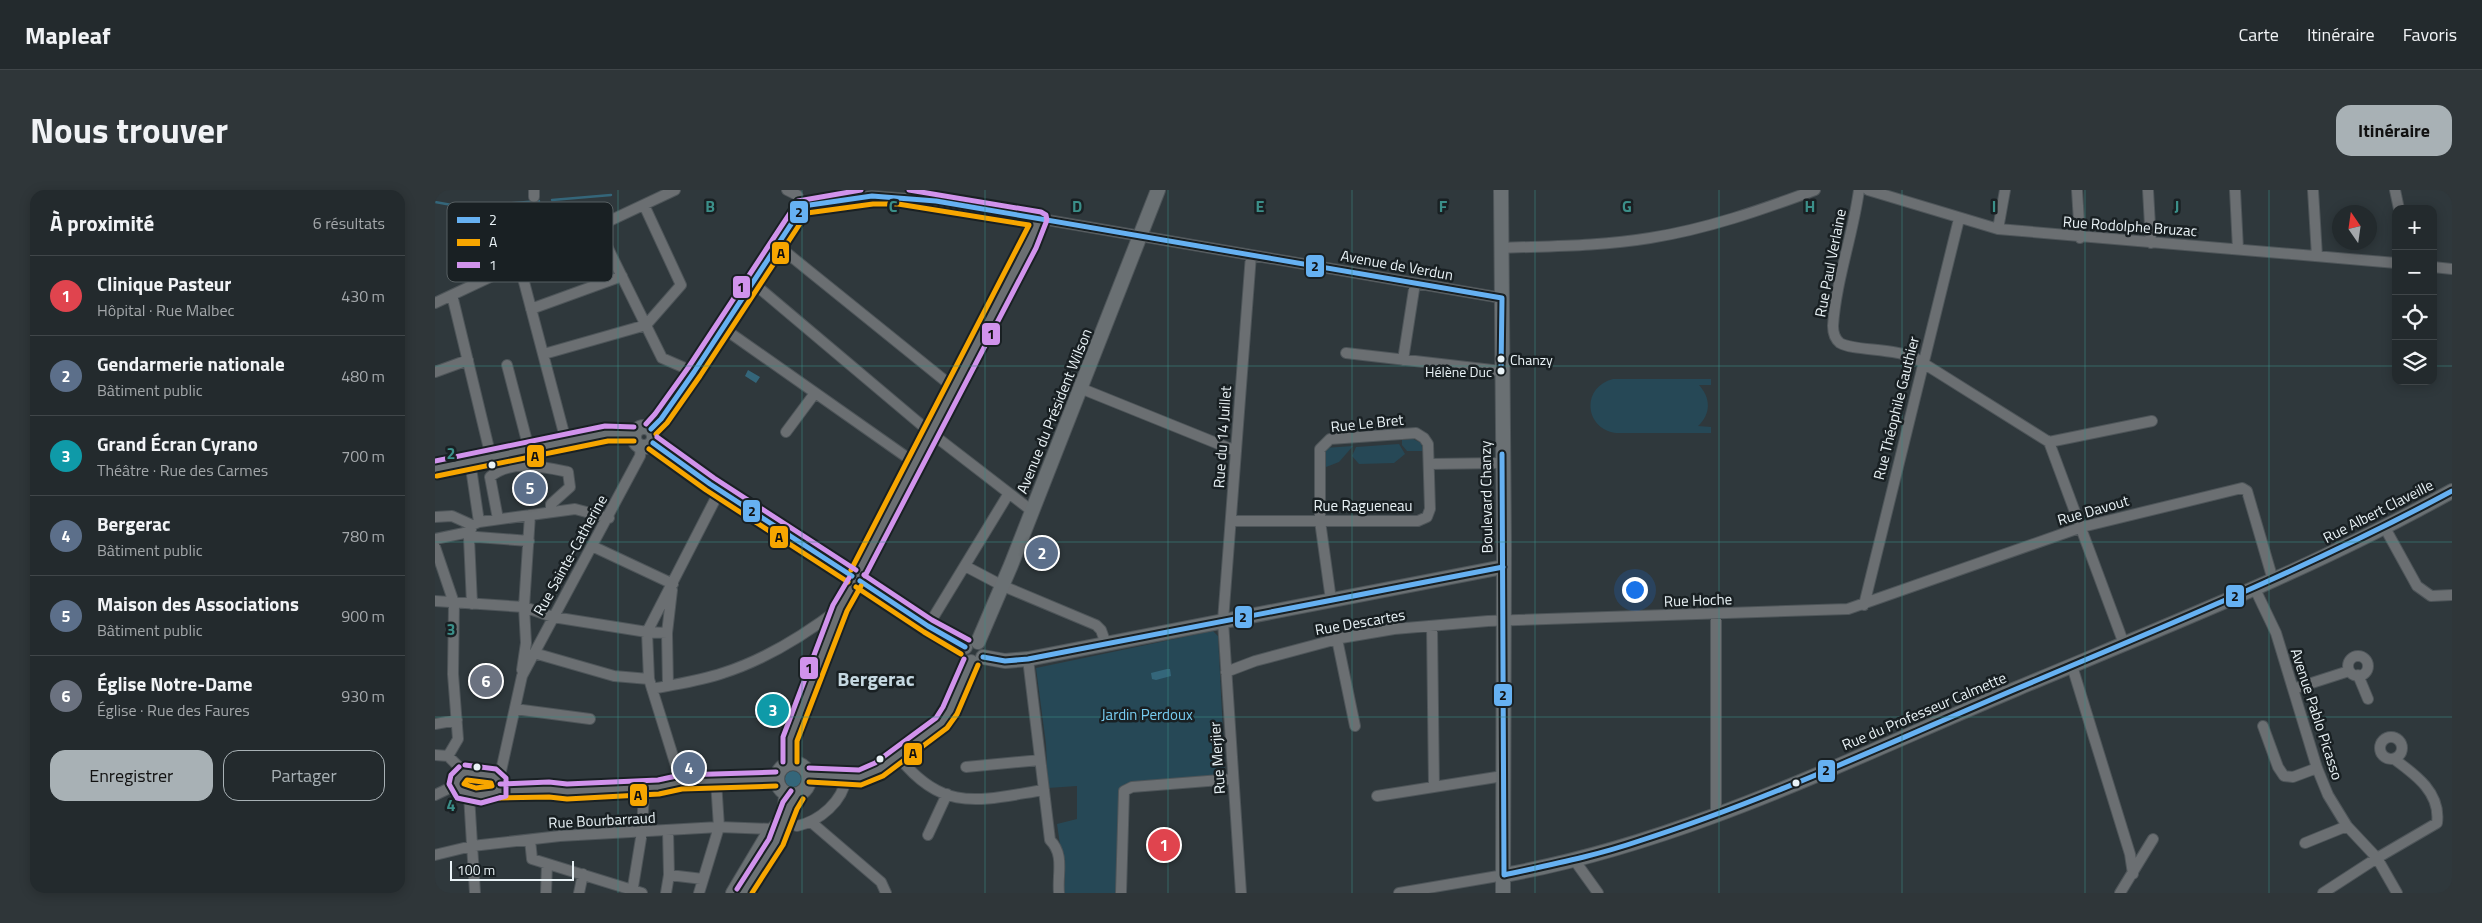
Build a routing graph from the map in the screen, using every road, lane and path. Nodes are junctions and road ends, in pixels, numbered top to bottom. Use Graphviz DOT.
graph roads {
  1 [pos="675,190"];
  2 [pos="787,190"];
  3 [pos="1159,190"];
  4 [pos="1501,190"];
  5 [pos="1815,190"];
  6 [pos="1859,190"];
  7 [pos="1868,190"];
  8 [pos="2005,190"];
  9 [pos="2077,190"];
  10 [pos="2148,190"];
  11 [pos="2235,190"];
  12 [pos="2313,190"];
  13 [pos="2395,190"];
  14 [pos="644,205"];
  15 [pos="2398,205"];
  16 [pos="803,206"];
  17 [pos="613,219"];
  18 [pos="1040,219"];
  19 [pos="1959,219"];
  20 [pos="1997,229"];
  21 [pos="1140,236"];
  22 [pos="2080,238"];
  23 [pos="2151,243"];
  24 [pos="777,245"];
  25 [pos="1501,248"];
  26 [pos="2238,249"];
  27 [pos="1251,255"];
  28 [pos="2317,256"];
  29 [pos="613,258"];
  30 [pos="2392,263"];
  31 [pos="2437,267"];
  32 [pos="2452,269"];
  33 [pos="622,276"];
  34 [pos="613,279"];
  35 [pos="479,282"];
  36 [pos="524,282"];
  37 [pos="605,282"];
  38 [pos="752,282"];
  39 [pos="1415,283"];
  40 [pos="452,295"];
  41 [pos="1501,298"];
  42 [pos="435,303"];
  43 [pos="531,309"];
  44 [pos="646,325"];
  45 [pos="723,328"];
  46 [pos="1346,353"];
  47 [pos="544,354"];
  48 [pos="468,360"];
  49 [pos="1403,360"];
  50 [pos="1922,364"];
  51 [pos="507,365"];
  52 [pos="435,372"];
  53 [pos="693,372"];
  54 [pos="1501,372"];
  55 [pos="954,388"];
  56 [pos="1081,388"];
  57 [pos="815,393"];
  58 [pos="2152,421"];
  59 [pos="651,429"];
  60 [pos="786,432"];
  61 [pos="931,433"];
  62 [pos="634,434"];
  63 [pos="566,441"];
  64 [pos="2049,442"];
  65 [pos="647,445"];
  66 [pos="529,449"];
  67 [pos="1236,451"];
  68 [pos="491,457"];
  69 [pos="470,461"];
  70 [pos="915,463"];
  71 [pos="1502,463"];
  72 [pos="1429,464"];
  73 [pos="435,470"];
  74 [pos="720,490"];
  75 [pos="2452,491"];
  76 [pos="1009,493"];
  77 [pos="1032,510"];
  78 [pos="551,512"];
  79 [pos="531,515"];
  80 [pos="435,517"];
  81 [pos="609,518"];
  82 [pos="498,519"];
  83 [pos="1231,520"];
  84 [pos="1321,521"];
  85 [pos="2082,527"];
  86 [pos="2385,528"];
  87 [pos="472,529"];
  88 [pos="435,539"];
  89 [pos="529,541"];
  90 [pos="592,546"];
  91 [pos="435,547"];
  92 [pos="2319,559"];
  93 [pos="965,566"];
  94 [pos="1503,567"];
  95 [pos="856,578"];
  96 [pos="2273,580"];
  97 [pos="673,584"];
  98 [pos="1003,586"];
  99 [pos="2254,587"];
  100 [pos="2452,596"];
  101 [pos="1331,600"];
  102 [pos="435,601"];
  103 [pos="454,603"];
  104 [pos="472,604"];
  105 [pos="1864,605"];
  106 [pos="524,607"];
  107 [pos="840,608"];
  108 [pos="1716,615"];
  109 [pos="553,617"];
  110 [pos="1223,622"];
  111 [pos="1503,622"];
  112 [pos="928,626"];
  113 [pos="1432,626"];
  114 [pos="647,632"];
  115 [pos="667,633"];
  116 [pos="1337,639"];
  117 [pos="971,644"];
  118 [pos="1106,644"];
  119 [pos="2124,644"];
  120 [pos="534,653"];
  121 [pos="1028,659"];
  122 [pos="977,660"];
  123 [pos="2072,666"];
  124 [pos="1226,672"];
  125 [pos="522,676"];
  126 [pos="650,684"];
  127 [pos="668,686"];
  128 [pos="2293,689"];
  129 [pos="2368,699"];
  130 [pos="515,709"];
  131 [pos="590,719"];
  132 [pos="457,720"];
  133 [pos="435,724"];
  134 [pos="1355,726"];
  135 [pos="2263,726"];
  136 [pos="435,756"];
  137 [pos="448,756"];
  138 [pos="898,756"];
  139 [pos="1040,760"];
  140 [pos="2395,760"];
  141 [pos="790,762"];
  142 [pos="966,767"];
  143 [pos="2317,768"];
  144 [pos="464,772"];
  145 [pos="1503,776"];
  146 [pos="847,778"];
  147 [pos="1233,779"];
  148 [pos="776,780"];
  149 [pos="808,780"];
  150 [pos="715,781"];
  151 [pos="681,782"];
  152 [pos="456,784"];
  153 [pos="499,786"];
  154 [pos="1434,787"];
  155 [pos="644,788"];
  156 [pos="1043,790"];
  157 [pos="791,794"];
  158 [pos="947,794"];
  159 [pos="435,795"];
  160 [pos="469,795"];
  161 [pos="1377,796"];
  162 [pos="1716,814"];
  163 [pos="786,820"];
  164 [pos="811,822"];
  165 [pos="2347,826"];
  166 [pos="719,827"];
  167 [pos="772,829"];
  168 [pos="668,831"];
  169 [pos="642,832"];
  170 [pos="928,835"];
  171 [pos="2153,839"];
  172 [pos="530,840"];
  173 [pos="2305,843"];
  174 [pos="472,846"];
  175 [pos="435,856"];
  176 [pos="2377,858"];
  177 [pos="1575,861"];
  178 [pos="547,864"];
  179 [pos="583,874"];
  180 [pos="2133,874"];
  181 [pos="669,875"];
  182 [pos="1504,875"];
  183 [pos="703,879"];
  184 [pos="635,892"];
  185 [pos="475,893"];
  186 [pos="546,893"];
  187 [pos="579,893"];
  188 [pos="667,893"];
  189 [pos="699,893"];
  190 [pos="733,893"];
  191 [pos="743,893"];
  192 [pos="886,893"];
  193 [pos="1059,893"];
  194 [pos="1121,893"];
  195 [pos="1241,893"];
  196 [pos="1399,893"];
  197 [pos="1503,893"];
  198 [pos="1598,893"];
  199 [pos="2120,893"];
  200 [pos="2323,893"];
  201 [pos="2397,893"];
  1 -- 14 [label="street"];
  2 -- 16 [label="street"];
  3 -- 21 [label="main road, Avenue du Président Wilson"];
  4 -- 25 [label="main road, Boulevard Chanzy"];
  5 -- 25 [label="street"];
  6 -- 50 [label="street, Rue Paul Verlaine"];
  7 -- 19 [label="street, Rue Rodolphe Bruzac"];
  8 -- 20 [label="street"];
  9 -- 22 [label="street"];
  10 -- 23 [label="street"];
  11 -- 26 [label="street"];
  12 -- 28 [label="street"];
  13 -- 15 [label="street"];
  14 -- 17 [label="street"];
  14 -- 44 [label="street"];
  16 -- 18 [label="street, Avenue de Verdun"];
  16 -- 24 [label="street"];
  18 -- 21 [label="street, Avenue de Verdun"];
  18 -- 55 [label="street"];
  19 -- 20 [label="street, Rue Rodolphe Bruzac"];
  19 -- 50 [label="street, Rue Théophile Gauthier"];
  20 -- 22 [label="street, Rue Rodolphe Bruzac"];
  21 -- 27 [label="street, Avenue de Verdun"];
  21 -- 56 [label="main road, Avenue du Président Wilson"];
  22 -- 23 [label="street, Rue Rodolphe Bruzac"];
  23 -- 26 [label="street, Rue Rodolphe Bruzac"];
  24 -- 38 [label="street"];
  24 -- 55 [label="street"];
  25 -- 41 [label="main road, Boulevard Chanzy"];
  26 -- 28 [label="street, Rue Rodolphe Bruzac"];
  27 -- 39 [label="street, Avenue de Verdun"];
  27 -- 67 [label="street, Rue du 14 Juillet"];
  28 -- 30 [label="street, Rue Rodolphe Bruzac"];
  29 -- 33 [label="street"];
  31 -- 32 [label="street"];
  33 -- 34 [label="street"];
  33 -- 44 [label="street"];
  35 -- 40 [label="street"];
  36 -- 43 [label="street"];
  37 -- 43 [label="street"];
  38 -- 45 [label="street"];
  38 -- 61 [label="street"];
  39 -- 41 [label="street, Avenue de Verdun"];
  39 -- 49 [label="street"];
  40 -- 42 [label="street"];
  40 -- 48 [label="street"];
  41 -- 54 [label="main road, Boulevard Chanzy"];
  43 -- 47 [label="street"];
  44 -- 47 [label="street"];
  44 -- 53 [label="street"];
  45 -- 53 [label="street"];
  45 -- 57 [label="street"];
  46 -- 49 [label="street"];
  47 -- 63 [label="street"];
  48 -- 52 [label="street"];
  48 -- 68 [label="street"];
  49 -- 54 [label="street"];
  50 -- 64 [label="street"];
  50 -- 105 [label="street, Rue Théophile Gauthier"];
  51 -- 66 [label="street"];
  53 -- 59 [label="street"];
  54 -- 71 [label="main road, Boulevard Chanzy"];
  55 -- 61 [label="street"];
  56 -- 67 [label="street"];
  56 -- 77 [label="main road, Avenue du Président Wilson"];
  57 -- 60 [label="street"];
  57 -- 70 [label="street"];
  58 -- 64 [label="street"];
  59 -- 62 [label="main road"];
  59 -- 65 [label="main road"];
  61 -- 70 [label="street"];
  61 -- 76 [label="street"];
  62 -- 63 [label="main road"];
  62 -- 65 [label="main road"];
  63 -- 66 [label="main road"];
  64 -- 85 [label="street"];
  65 -- 74 [label="main road"];
  65 -- 81 [label="street, Rue Sainte-Catherine"];
  66 -- 68 [label="main road"];
  67 -- 83 [label="street, Rue du 14 Juillet"];
  68 -- 69 [label="main road"];
  69 -- 73 [label="main road"];
  69 -- 87 [label="street"];
  70 -- 95 [label="street"];
  71 -- 72 [label="street"];
  71 -- 94 [label="main road, Boulevard Chanzy"];
  72 -- 84 [label="street, Rue Ragueneau"];
  72 -- 84 [label="street, Rue Le Bret"];
  74 -- 95 [label="main road"];
  74 -- 97 [label="street"];
  75 -- 86 [label="main road, Rue Albert Claveille"];
  76 -- 77 [label="street"];
  76 -- 93 [label="street"];
  77 -- 98 [label="main road, Avenue du Président Wilson"];
  78 -- 79 [label="street"];
  78 -- 81 [label="street"];
  78 -- 82 [label="street"];
  79 -- 82 [label="street"];
  79 -- 89 [label="street, Rue Sainte-Catherine"];
  80 -- 87 [label="street"];
  81 -- 90 [label="street, Rue Sainte-Catherine"];
  82 -- 87 [label="street"];
  83 -- 84 [label="street, Rue Ragueneau"];
  83 -- 110 [label="street, Rue du 14 Juillet"];
  84 -- 101 [label="street, Rue Le Bret"];
  85 -- 96 [label="street, Rue Davout"];
  85 -- 105 [label="street, Rue Davout"];
  85 -- 119 [label="street"];
  86 -- 92 [label="main road, Rue Albert Claveille"];
  86 -- 100 [label="street"];
  87 -- 88 [label="street"];
  87 -- 89 [label="street"];
  87 -- 104 [label="street"];
  89 -- 106 [label="street, Rue Sainte-Catherine"];
  90 -- 97 [label="street"];
  90 -- 109 [label="street, Rue Sainte-Catherine"];
  91 -- 103 [label="street"];
  92 -- 96 [label="main road, Rue du Professeur Calmette"];
  93 -- 98 [label="street"];
  93 -- 112 [label="street"];
  94 -- 101 [label="main road"];
  94 -- 111 [label="main road, Boulevard Chanzy"];
  95 -- 107 [label="street"];
  95 -- 112 [label="main road"];
  96 -- 99 [label="main road, Rue du Professeur Calmette"];
  97 -- 114 [label="street"];
  97 -- 115 [label="street"];
  98 -- 117 [label="main road, Avenue du Président Wilson"];
  98 -- 118 [label="street"];
  99 -- 119 [label="main road, Rue du Professeur Calmette"];
  99 -- 128 [label="street, Avenue Pablo Picasso"];
  101 -- 110 [label="main road"];
  102 -- 103 [label="street"];
  103 -- 104 [label="street"];
  103 -- 132 [label="street"];
  104 -- 106 [label="street"];
  105 -- 108 [label="street, Rue Hoche"];
  106 -- 109 [label="street"];
  106 -- 125 [label="street, Rue Sainte-Catherine"];
  107 -- 127 [label="street"];
  107 -- 141 [label="street"];
  108 -- 111 [label="street, Rue Hoche"];
  108 -- 162 [label="street"];
  109 -- 114 [label="street"];
  109 -- 120 [label="street, Rue Sainte-Catherine"];
  110 -- 118 [label="main road"];
  110 -- 124 [label="street, Rue Merjier"];
  111 -- 113 [label="street, Rue Descartes"];
  111 -- 145 [label="main road, Boulevard Chanzy"];
  112 -- 117 [label="main road"];
  113 -- 116 [label="street, Rue Descartes"];
  113 -- 154 [label="street"];
  114 -- 115 [label="street"];
  114 -- 126 [label="street"];
  115 -- 127 [label="street"];
  116 -- 124 [label="street, Rue Descartes"];
  116 -- 134 [label="street"];
  117 -- 122 [label="main road"];
  118 -- 121 [label="main road"];
  119 -- 123 [label="main road, Rue du Professeur Calmette"];
  120 -- 125 [label="street, Rue Sainte-Catherine"];
  120 -- 126 [label="street"];
  121 -- 122 [label="main road"];
  121 -- 139 [label="street"];
  122 -- 138 [label="main road"];
  123 -- 162 [label="main road, Rue du Professeur Calmette"];
  123 -- 180 [label="street"];
  124 -- 147 [label="street, Rue Merjier"];
  125 -- 130 [label="street, Rue Sainte-Catherine"];
  126 -- 127 [label="street"];
  126 -- 151 [label="street"];
  128 -- 129 [label="street"];
  128 -- 143 [label="street, Avenue Pablo Picasso"];
  130 -- 131 [label="street"];
  130 -- 153 [label="street, Rue Sainte-Catherine"];
  132 -- 133 [label="street"];
  132 -- 137 [label="street"];
  135 -- 143 [label="street"];
  136 -- 137 [label="street"];
  137 -- 144 [label="street"];
  138 -- 146 [label="main road"];
  138 -- 158 [label="street"];
  139 -- 142 [label="street"];
  139 -- 156 [label="street"];
  140 -- 176 [label="street"];
  141 -- 148 [label="main road"];
  141 -- 149 [label="main road"];
  143 -- 165 [label="street, Avenue Pablo Picasso"];
  144 -- 152 [label="street"];
  144 -- 153 [label="street"];
  145 -- 154 [label="street"];
  145 -- 182 [label="main road, Boulevard Chanzy"];
  146 -- 149 [label="main road"];
  146 -- 164 [label="street"];
  147 -- 194 [label="street"];
  147 -- 195 [label="street, Rue Merjier"];
  148 -- 150 [label="street"];
  148 -- 157 [label="main road"];
  149 -- 157 [label="main road"];
  150 -- 151 [label="street"];
  150 -- 166 [label="street"];
  151 -- 155 [label="street"];
  152 -- 159 [label="street"];
  152 -- 160 [label="street"];
  153 -- 155 [label="street"];
  153 -- 160 [label="street"];
  154 -- 161 [label="street"];
  155 -- 169 [label="street"];
  156 -- 158 [label="street"];
  156 -- 193 [label="street"];
  157 -- 163 [label="main road"];
  157 -- 167 [label="main road"];
  158 -- 170 [label="street"];
  160 -- 174 [label="street"];
  162 -- 177 [label="main road, Rue du Professeur Calmette"];
  163 -- 164 [label="street"];
  163 -- 191 [label="main road"];
  164 -- 192 [label="street"];
  165 -- 173 [label="street"];
  165 -- 176 [label="street, Avenue Pablo Picasso"];
  166 -- 167 [label="street, Rue Bourbarraud"];
  166 -- 168 [label="street, Rue Bourbarraud"];
  166 -- 183 [label="street"];
  167 -- 190 [label="main road"];
  168 -- 169 [label="street, Rue Bourbarraud"];
  168 -- 181 [label="street"];
  169 -- 172 [label="street, Rue Bourbarraud"];
  169 -- 184 [label="street"];
  171 -- 180 [label="street"];
  172 -- 174 [label="street, Rue Bourbarraud"];
  172 -- 178 [label="street"];
  174 -- 175 [label="street, Rue Bourbarraud"];
  174 -- 185 [label="street"];
  176 -- 200 [label="street"];
  176 -- 201 [label="street, Avenue Pablo Picasso"];
  177 -- 182 [label="main road, Rue du Professeur Calmette"];
  177 -- 198 [label="street"];
  178 -- 179 [label="street"];
  178 -- 186 [label="street"];
  179 -- 184 [label="street"];
  179 -- 187 [label="street"];
  180 -- 199 [label="street"];
  181 -- 183 [label="street"];
  181 -- 188 [label="street"];
  182 -- 196 [label="street"];
  182 -- 197 [label="main road, Boulevard Chanzy"];
  183 -- 189 [label="street"];
}
